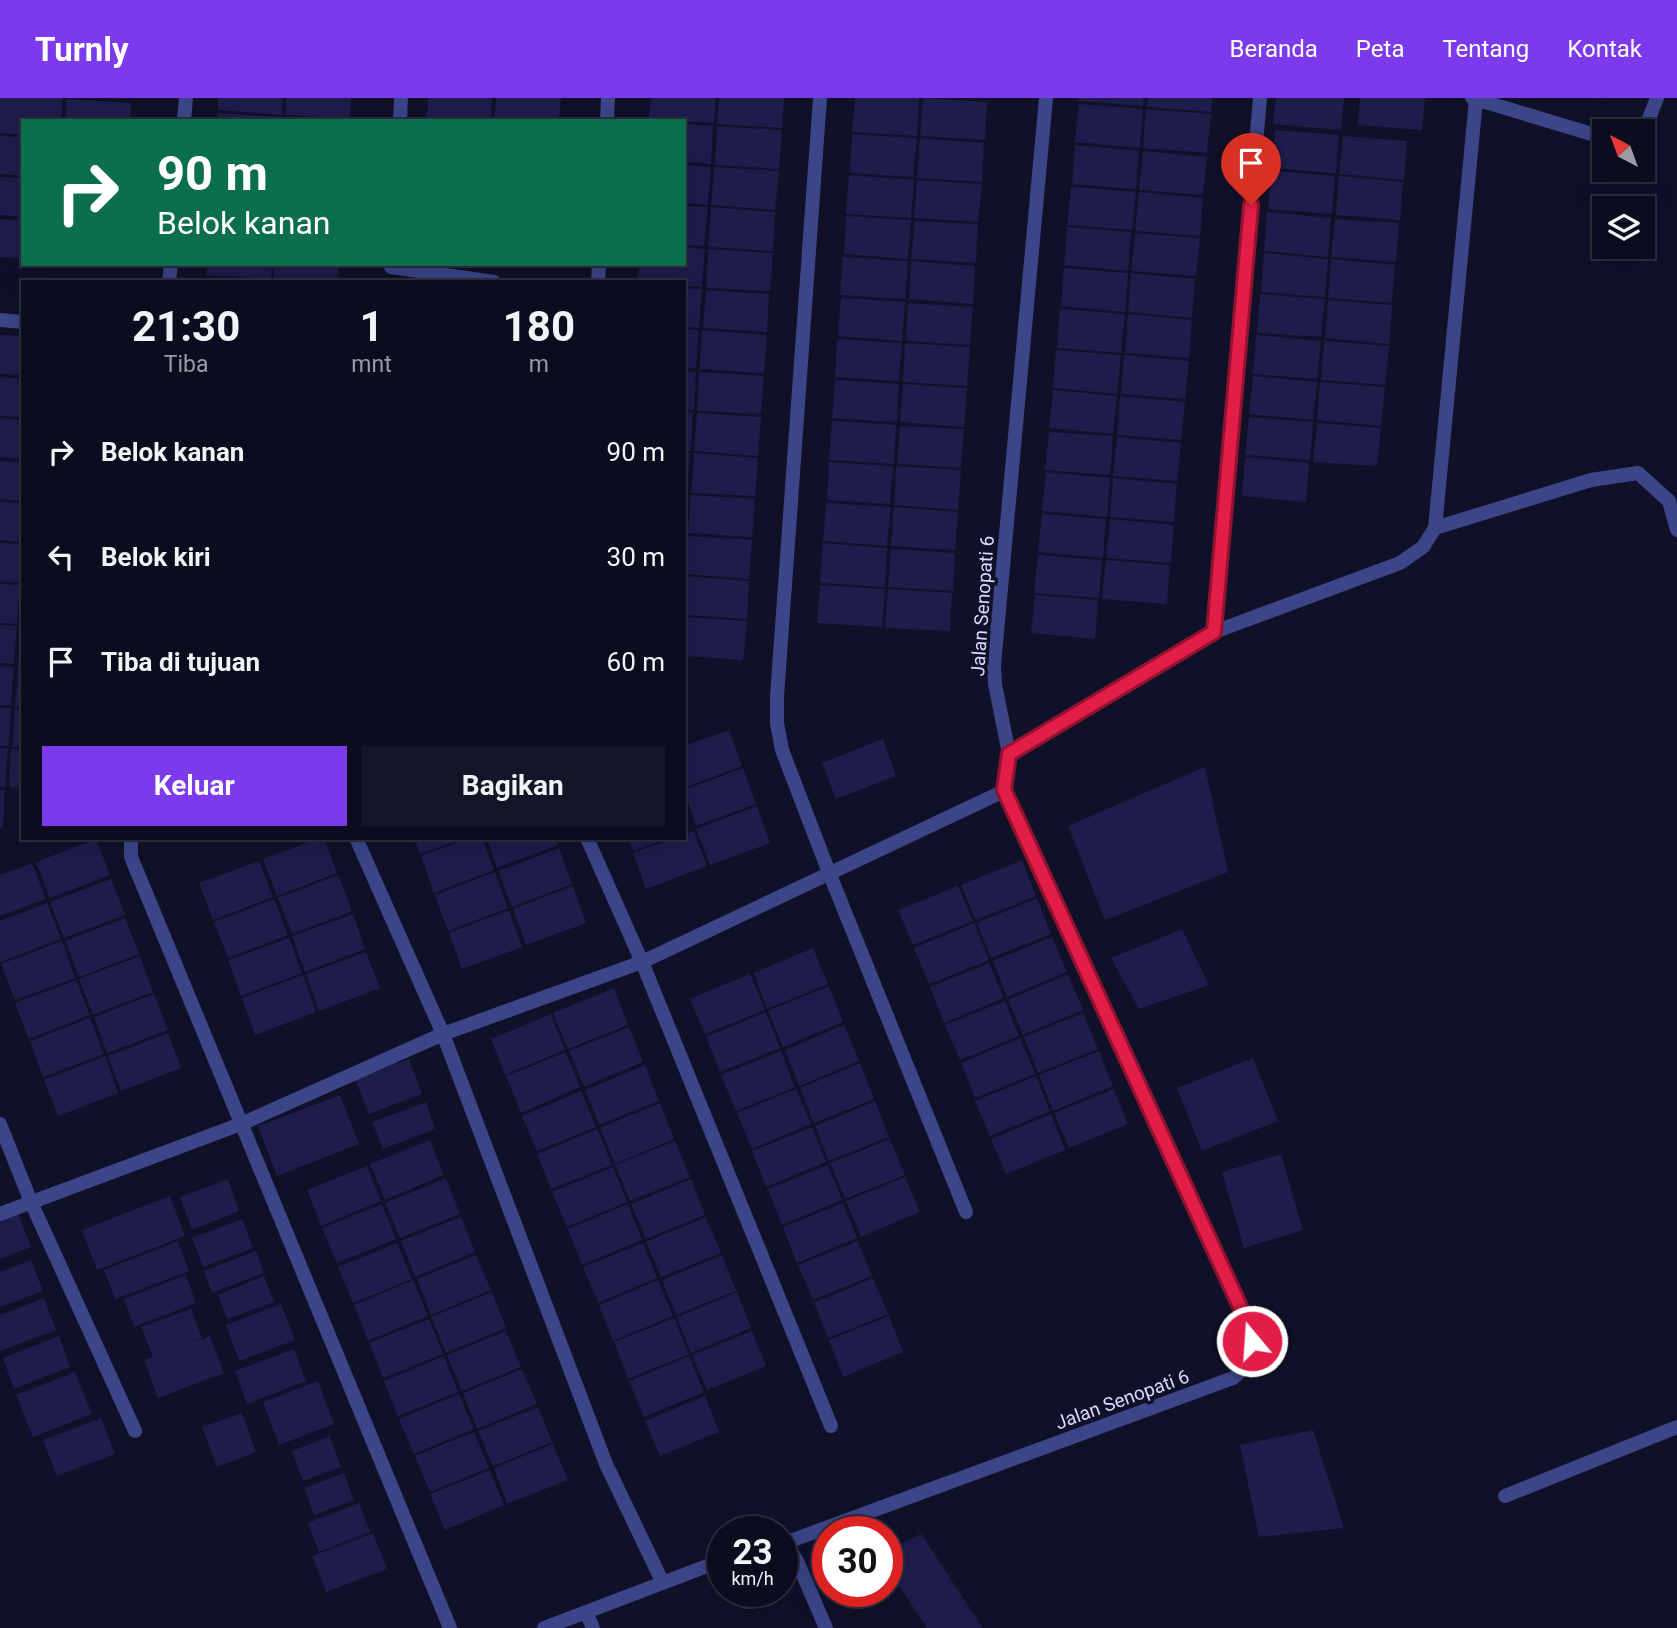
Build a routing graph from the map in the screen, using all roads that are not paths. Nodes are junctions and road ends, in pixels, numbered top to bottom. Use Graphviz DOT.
graph roads {
  1 [pos="186,98"];
  2 [pos="401,98"];
  3 [pos="608,98"];
  4 [pos="820,98"];
  5 [pos="1046,98"];
  6 [pos="1260,98"];
  7 [pos="1657,98"];
  8 [pos="1474,99"];
  9 [pos="184,119"];
  10 [pos="400,119"];
  11 [pos="607,119"];
  12 [pos="1649,119"];
  13 [pos="1592,134"];
  14 [pos="390,271"];
  15 [pos="475,280"];
  16 [pos="0,320"];
  17 [pos="21,322"];
  18 [pos="1435,528"];
  19 [pos="1677,530"];
  20 [pos="1214,632"];
  21 [pos="1009,754"];
  22 [pos="1004,790"];
  23 [pos="131,840"];
  24 [pos="357,840"];
  25 [pos="588,840"];
  26 [pos="830,875"];
  27 [pos="642,962"];
  28 [pos="443,1034"];
  29 [pos="0,1124"];
  30 [pos="241,1124"];
  31 [pos="30,1202"];
  32 [pos="967,1212"];
  33 [pos="0,1214"];
  34 [pos="831,1426"];
  35 [pos="1677,1427"];
  36 [pos="135,1431"];
  37 [pos="1505,1496"];
  38 [pos="798,1538"];
  39 [pos="798,1563"];
  40 [pos="707,1566"];
  41 [pos="662,1581"];
  42 [pos="586,1612"];
  43 [pos="450,1628"];
  44 [pos="544,1628"];
  45 [pos="593,1628"];
  46 [pos="826,1628"];
  1 -- 9 [label="street"];
  2 -- 10 [label="street"];
  3 -- 11 [label="street"];
  4 -- 26 [label="street"];
  5 -- 21 [label="street, Jalan Senopati 6"];
  6 -- 20 [label="street"];
  7 -- 12 [label="street"];
  8 -- 13 [label="street"];
  8 -- 18 [label="street"];
  14 -- 15 [label="street"];
  16 -- 17 [label="street"];
  18 -- 19 [label="street"];
  18 -- 20 [label="street"];
  20 -- 21 [label="street"];
  21 -- 22 [label="street, Jalan Senopati 6"];
  22 -- 26 [label="street"];
  22 -- 38 [label="street, Jalan Senopati 6"];
  23 -- 30 [label="street"];
  24 -- 28 [label="street"];
  25 -- 27 [label="street"];
  26 -- 27 [label="street"];
  26 -- 32 [label="street"];
  27 -- 28 [label="street"];
  27 -- 34 [label="street"];
  28 -- 30 [label="street"];
  28 -- 41 [label="street"];
  29 -- 31 [label="street"];
  30 -- 31 [label="street"];
  30 -- 43 [label="street"];
  31 -- 33 [label="street"];
  31 -- 36 [label="street"];
  35 -- 37 [label="street"];
  39 -- 46 [label="street"];
  40 -- 41 [label="street"];
  41 -- 42 [label="street"];
  42 -- 44 [label="street"];
  42 -- 45 [label="street"];
}
